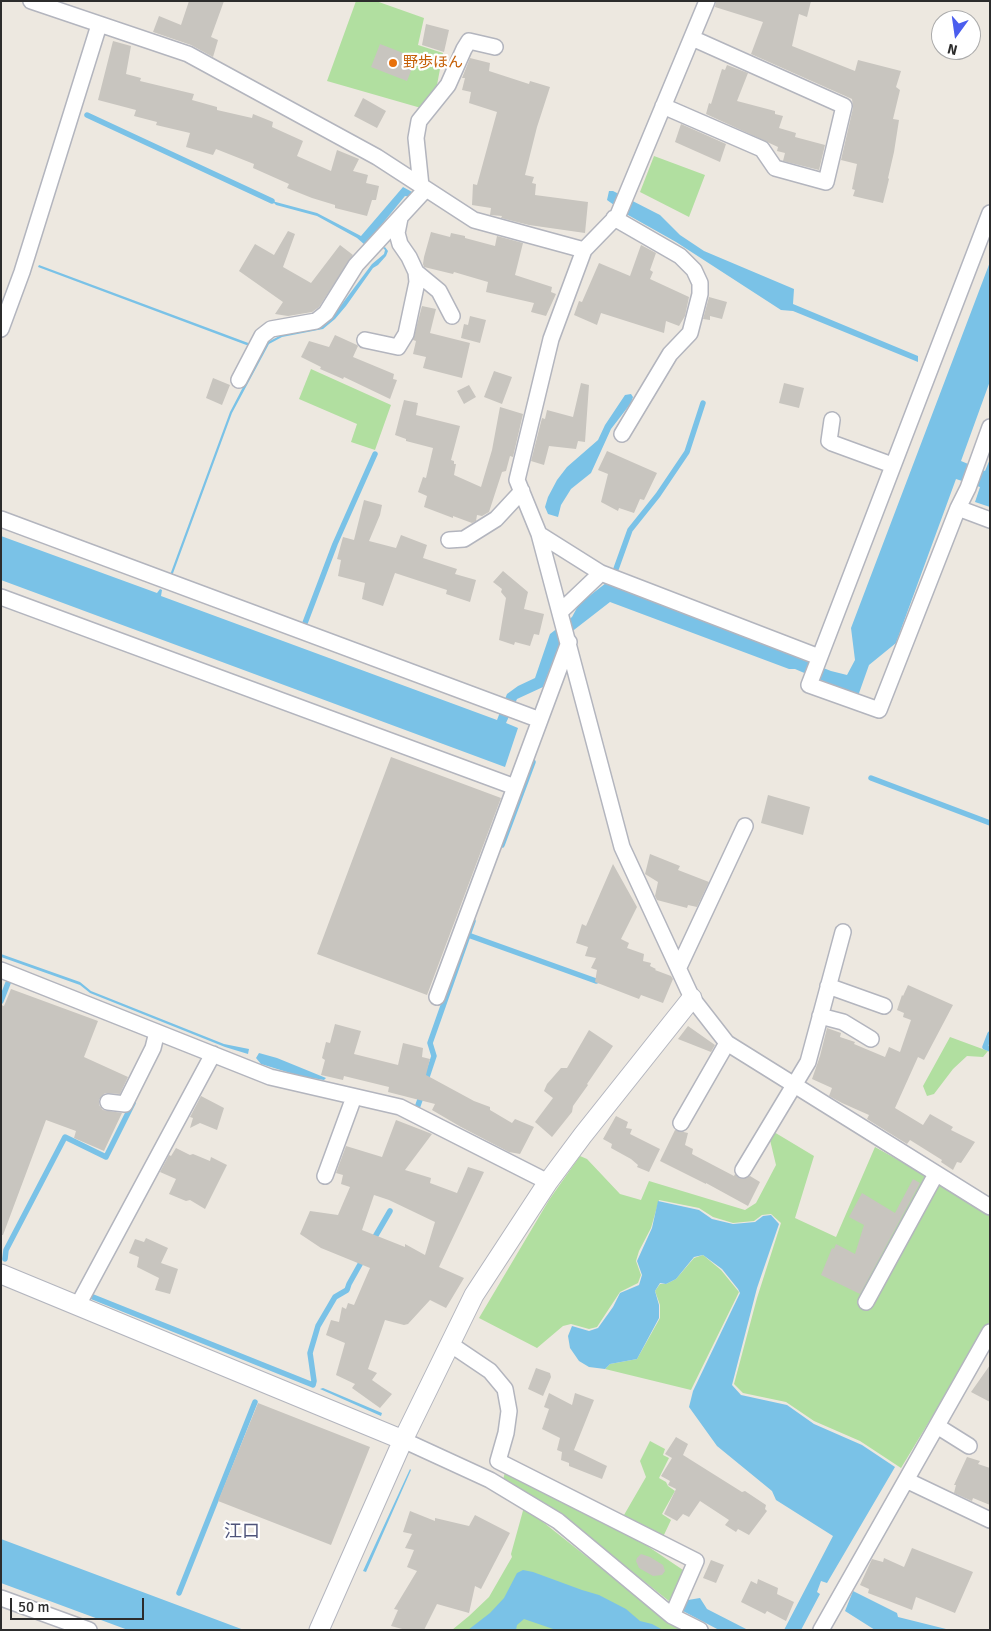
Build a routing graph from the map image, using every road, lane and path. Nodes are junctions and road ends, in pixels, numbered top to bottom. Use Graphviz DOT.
graph roads {
  1 [pos="31,1"];
  2 [pos="707,1"];
  3 [pos="99,25"];
  4 [pos="692,38"];
  5 [pos="494,47"];
  6 [pos="664,106"];
  7 [pos="424,187"];
  8 [pos="990,213"];
  9 [pos="400,218"];
  10 [pos="614,218"];
  11 [pos="584,250"];
  12 [pos="416,272"];
  13 [pos="452,316"];
  14 [pos="1,330"];
  15 [pos="364,340"];
  16 [pos="239,380"];
  17 [pos="832,420"];
  18 [pos="990,427"];
  19 [pos="622,434"];
  20 [pos="987,444"];
  21 [pos="892,465"];
  22 [pos="522,491"];
  23 [pos="958,508"];
  24 [pos="1,519"];
  25 [pos="990,520"];
  26 [pos="539,534"];
  27 [pos="450,540"];
  28 [pos="601,573"];
  29 [pos="1,596"];
  30 [pos="560,612"];
  31 [pos="569,642"];
  32 [pos="819,657"];
  33 [pos="540,720"];
  34 [pos="515,787"];
  35 [pos="745,826"];
  36 [pos="843,932"];
  37 [pos="679,967"];
  38 [pos="1,970"];
  39 [pos="828,986"];
  40 [pos="437,997"];
  41 [pos="692,998"];
  42 [pos="884,1006"];
  43 [pos="820,1016"];
  44 [pos="157,1032"];
  45 [pos="871,1039"];
  46 [pos="727,1043"];
  47 [pos="213,1054"];
  48 [pos="795,1085"];
  49 [pos="354,1097"];
  50 [pos="108,1102"];
  51 [pos="680,1123"];
  52 [pos="743,1170"];
  53 [pos="936,1174"];
  54 [pos="325,1176"];
  55 [pos="548,1182"];
  56 [pos="988,1203"];
  57 [pos="1,1274"];
  58 [pos="866,1302"];
  59 [pos="78,1305"];
  60 [pos="990,1332"];
  61 [pos="450,1344"];
  62 [pos="937,1426"];
  63 [pos="403,1440"];
  64 [pos="969,1446"];
  65 [pos="906,1480"];
  66 [pos="990,1520"];
  67 [pos="1,1598"];
  68 [pos="672,1616"];
  69 [pos="89,1630"];
  70 [pos="319,1630"];
  71 [pos="700,1630"];
  72 [pos="820,1630"];
  1 -- 3 [label="street"];
  2 -- 4 [label="street"];
  3 -- 7 [label="street"];
  3 -- 14 [label="street"];
  4 -- 6 [label="street"];
  4 -- 6 [label="street"];
  5 -- 7 [label="street"];
  6 -- 10 [label="street"];
  7 -- 9 [label="street"];
  7 -- 11 [label="street"];
  8 -- 21 [label="street"];
  9 -- 12 [label="street"];
  9 -- 16 [label="street"];
  10 -- 11 [label="street"];
  10 -- 19 [label="street"];
  11 -- 22 [label="street"];
  12 -- 13 [label="street"];
  12 -- 15 [label="street"];
  17 -- 21 [label="street"];
  18 -- 20 [label="street"];
  20 -- 23 [label="street"];
  21 -- 32 [label="street"];
  22 -- 26 [label="street"];
  22 -- 27 [label="street"];
  23 -- 25 [label="street"];
  23 -- 32 [label="street"];
  24 -- 33 [label="street"];
  26 -- 28 [label="street"];
  26 -- 30 [label="street"];
  28 -- 30 [label="street"];
  28 -- 32 [label="street"];
  29 -- 34 [label="street"];
  30 -- 31 [label="street"];
  31 -- 33 [label="street"];
  31 -- 37 [label="street"];
  33 -- 34 [label="street"];
  34 -- 40 [label="street"];
  35 -- 37 [label="street"];
  36 -- 39 [label="street"];
  37 -- 41 [label="street"];
  38 -- 44 [label="street"];
  39 -- 42 [label="street"];
  39 -- 43 [label="street"];
  41 -- 46 [label="street"];
  41 -- 55 [label="street"];
  43 -- 45 [label="street"];
  43 -- 48 [label="street"];
  44 -- 47 [label="street"];
  44 -- 50 [label="street"];
  46 -- 48 [label="street"];
  46 -- 51 [label="street"];
  47 -- 49 [label="street"];
  47 -- 59 [label="street"];
  48 -- 52 [label="street"];
  48 -- 53 [label="street"];
  49 -- 54 [label="street"];
  49 -- 55 [label="street"];
  53 -- 56 [label="street"];
  53 -- 58 [label="street"];
  55 -- 61 [label="street"];
  57 -- 59 [label="street"];
  59 -- 63 [label="street"];
  60 -- 62 [label="street"];
  61 -- 63 [label="street"];
  61 -- 68 [label="street"];
  62 -- 64 [label="street"];
  62 -- 65 [label="street"];
  63 -- 68 [label="street"];
  63 -- 70 [label="street"];
  65 -- 66 [label="street"];
  65 -- 72 [label="street"];
  67 -- 69 [label="street"];
  68 -- 71 [label="street"];
}
